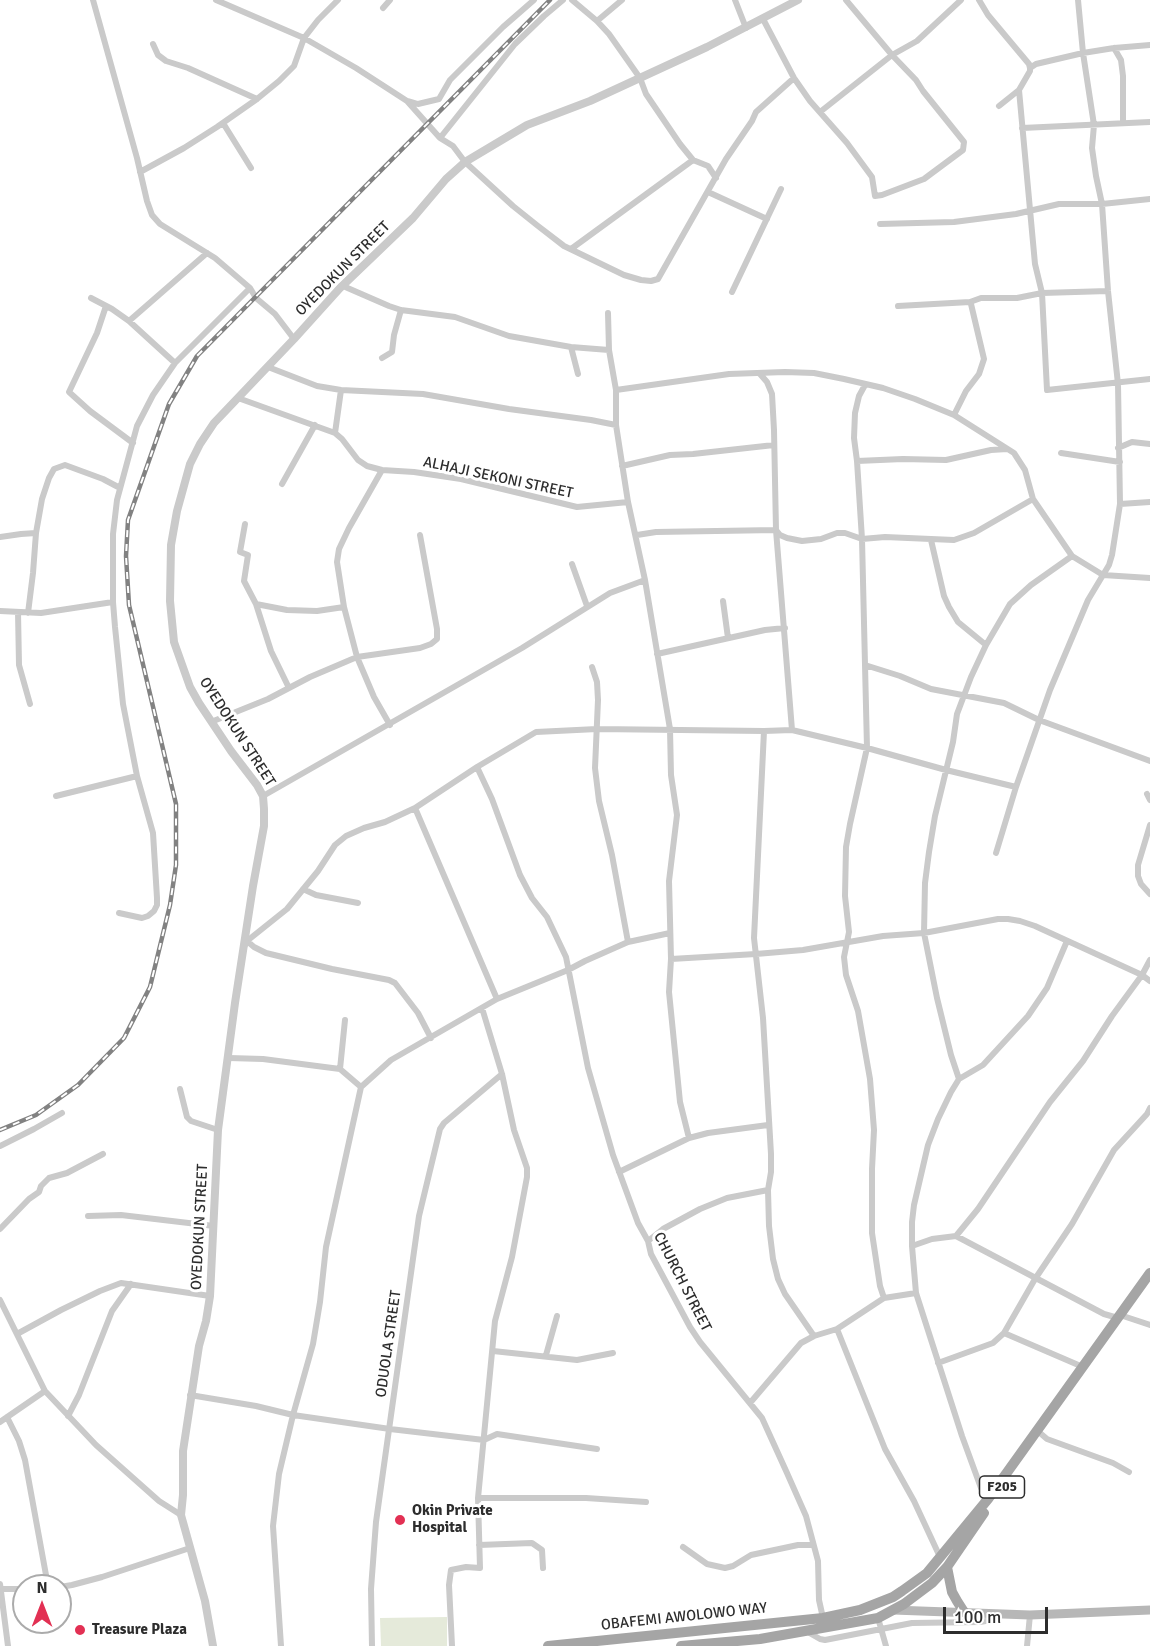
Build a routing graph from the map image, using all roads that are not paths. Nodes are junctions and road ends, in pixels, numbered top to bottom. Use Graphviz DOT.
graph roads {
  1 [pos="93,0"];
  2 [pos="216,0"];
  3 [pos="338,0"];
  4 [pos="390,0"];
  5 [pos="534,0"];
  6 [pos="563,0"];
  7 [pos="572,0"];
  8 [pos="622,0"];
  9 [pos="735,0"];
  10 [pos="798,0"];
  11 [pos="846,0"];
  12 [pos="961,0"];
  13 [pos="979,0"];
  14 [pos="1078,0"];
  15 [pos="382,8"];
  16 [pos="763,19"];
  17 [pos="597,21"];
  18 [pos="746,28"];
  19 [pos="304,38"];
  20 [pos="153,44"];
  21 [pos="1150,45"];
  22 [pos="1114,48"];
  23 [pos="1083,53"];
  24 [pos="892,55"];
  25 [pos="1030,68"];
  26 [pos="640,78"];
  27 [pos="794,78"];
  28 [pos="1019,90"];
  29 [pos="257,99"];
  30 [pos="407,101"];
  31 [pos="999,106"];
  32 [pos="820,112"];
  33 [pos="1150,122"];
  34 [pos="223,123"];
  35 [pos="1124,123"];
  36 [pos="1094,124"];
  37 [pos="1022,128"];
  38 [pos="440,138"];
  39 [pos="693,160"];
  40 [pos="465,162"];
  41 [pos="250,168"];
  42 [pos="140,172"];
  43 [pos="716,178"];
  44 [pos="781,189"];
  45 [pos="708,192"];
  46 [pos="1150,199"];
  47 [pos="1102,204"];
  48 [pos="1030,210"];
  49 [pos="767,219"];
  50 [pos="880,225"];
  51 [pos="571,249"];
  52 [pos="207,253"];
  53 [pos="343,286"];
  54 [pos="250,288"];
  55 [pos="1108,291"];
  56 [pos="732,292"];
  57 [pos="1042,293"];
  58 [pos="91,298"];
  59 [pos="970,302"];
  60 [pos="106,306"];
  61 [pos="898,306"];
  62 [pos="401,310"];
  63 [pos="609,313"];
  64 [pos="129,321"];
  65 [pos="294,339"];
  66 [pos="571,347"];
  67 [pos="609,350"];
  68 [pos="382,358"];
  69 [pos="174,363"];
  70 [pos="268,367"];
  71 [pos="578,374"];
  72 [pos="760,374"];
  73 [pos="1150,379"];
  74 [pos="1118,384"];
  75 [pos="865,385"];
  76 [pos="341,390"];
  77 [pos="616,390"];
  78 [pos="238,398"];
  79 [pos="954,415"];
  80 [pos="315,425"];
  81 [pos="616,425"];
  82 [pos="335,433"];
  83 [pos="133,443"];
  84 [pos="1150,444"];
  85 [pos="774,445"];
  86 [pos="1008,448"];
  87 [pos="1118,448"];
  88 [pos="1061,453"];
  89 [pos="857,461"];
  90 [pos="1120,462"];
  91 [pos="622,465"];
  92 [pos="382,470"];
  93 [pos="282,484"];
  94 [pos="120,488"];
  95 [pos="1033,499"];
  96 [pos="628,502"];
  97 [pos="1150,502"];
  98 [pos="1120,504"];
  99 [pos="245,524"];
  100 [pos="776,530"];
  101 [pos="36,533"];
  102 [pos="420,535"];
  103 [pos="637,536"];
  104 [pos="0,537"];
  105 [pos="862,539"];
  106 [pos="931,540"];
  107 [pos="1072,556"];
  108 [pos="572,564"];
  109 [pos="1103,574"];
  110 [pos="1150,579"];
  111 [pos="645,580"];
  112 [pos="723,601"];
  113 [pos="113,602"];
  114 [pos="256,604"];
  115 [pos="587,606"];
  116 [pos="344,607"];
  117 [pos="0,611"];
  118 [pos="18,612"];
  119 [pos="28,613"];
  120 [pos="785,628"];
  121 [pos="728,638"];
  122 [pos="986,645"];
  123 [pos="657,654"];
  124 [pos="357,657"];
  125 [pos="865,665"];
  126 [pos="592,667"];
  127 [pos="289,688"];
  128 [pos="964,696"];
  129 [pos="30,704"];
  130 [pos="1040,720"];
  131 [pos="211,722"];
  132 [pos="390,725"];
  133 [pos="597,729"];
  134 [pos="670,729"];
  135 [pos="792,730"];
  136 [pos="764,731"];
  137 [pos="867,748"];
  138 [pos="1150,761"];
  139 [pos="477,767"];
  140 [pos="946,770"];
  141 [pos="137,776"];
  142 [pos="1016,787"];
  143 [pos="56,796"];
  144 [pos="263,796"];
  145 [pos="415,808"];
  146 [pos="1150,825"];
  147 [pos="996,854"];
  148 [pos="303,889"];
  149 [pos="1150,894"];
  150 [pos="357,903"];
  151 [pos="119,914"];
  152 [pos="670,933"];
  153 [pos="924,933"];
  154 [pos="1067,940"];
  155 [pos="247,941"];
  156 [pos="628,942"];
  157 [pos="846,943"];
  158 [pos="243,950"];
  159 [pos="756,954"];
  160 [pos="671,959"];
  161 [pos="1150,960"];
  162 [pos="568,970"];
  163 [pos="1142,975"];
  164 [pos="1150,981"];
  165 [pos="496,999"];
  166 [pos="482,1008"];
  167 [pos="345,1020"];
  168 [pos="431,1038"];
  169 [pos="229,1058"];
  170 [pos="340,1070"];
  171 [pos="502,1074"];
  172 [pos="959,1078"];
  173 [pos="361,1087"];
  174 [pos="180,1089"];
  175 [pos="1150,1108"];
  176 [pos="62,1113"];
  177 [pos="768,1125"];
  178 [pos="218,1130"];
  179 [pos="689,1138"];
  180 [pos="0,1146"];
  181 [pos="103,1154"];
  182 [pos="619,1172"];
  183 [pos="768,1190"];
  184 [pos="88,1216"];
  185 [pos="214,1226"];
  186 [pos="0,1229"];
  187 [pos="956,1236"];
  188 [pos="648,1241"];
  189 [pos="912,1246"];
  190 [pos="1150,1273"];
  191 [pos="1150,1278"];
  192 [pos="1035,1279"];
  193 [pos="131,1284"];
  194 [pos="916,1293"];
  195 [pos="210,1296"];
  196 [pos="884,1298"];
  197 [pos="0,1300"];
  198 [pos="557,1316"];
  199 [pos="1121,1317"];
  200 [pos="1150,1325"];
  201 [pos="837,1329"];
  202 [pos="18,1334"];
  203 [pos="1004,1334"];
  204 [pos="814,1336"];
  205 [pos="493,1351"];
  206 [pos="613,1353"];
  207 [pos="546,1355"];
  208 [pos="938,1363"];
  209 [pos="1083,1367"];
  210 [pos="45,1391"];
  211 [pos="190,1395"];
  212 [pos="750,1403"];
  213 [pos="293,1415"];
  214 [pos="68,1416"];
  215 [pos="7,1417"];
  216 [pos="0,1422"];
  217 [pos="390,1429"];
  218 [pos="1040,1433"];
  219 [pos="484,1440"];
  220 [pos="597,1449"];
  221 [pos="1129,1472"];
  222 [pos="478,1498"];
  223 [pos="988,1499"];
  224 [pos="646,1502"];
  225 [pos="181,1515"];
  226 [pos="479,1545"];
  227 [pos="813,1545"];
  228 [pos="683,1547"];
  229 [pos="190,1548"];
  230 [pos="940,1557"];
  231 [pos="947,1567"];
  232 [pos="543,1568"];
  233 [pos="46,1574"];
  234 [pos="72,1586"];
  235 [pos="0,1587"];
  236 [pos="893,1610"];
  237 [pos="1150,1610"];
  238 [pos="964,1612"];
  239 [pos="1003,1614"];
  240 [pos="1030,1615"];
  241 [pos="823,1618"];
  242 [pos="878,1618"];
  243 [pos="760,1625"];
  244 [pos="882,1629"];
  245 [pos="806,1631"];
  246 [pos="760,1639"];
  247 [pos="8,1646"];
  248 [pos="213,1646"];
  249 [pos="281,1646"];
  250 [pos="372,1646"];
  251 [pos="452,1646"];
  252 [pos="548,1646"];
  253 [pos="683,1646"];
  254 [pos="886,1646"];
  255 [pos="1027,1646"];
  1 -- 42 [label="street"];
  2 -- 19 [label="street"];
  3 -- 19 [label="street"];
  4 -- 15 [label="street"];
  5 -- 30 [label="street"];
  6 -- 38 [label="street"];
  7 -- 17 [label="street"];
  8 -- 17 [label="street"];
  9 -- 18 [label="street"];
  10 -- 16 [label="street, OYEDOKUN STREET"];
  11 -- 24 [label="street"];
  12 -- 24 [label="street"];
  13 -- 25 [label="street"];
  14 -- 23 [label="street"];
  16 -- 18 [label="street, OYEDOKUN STREET"];
  16 -- 27 [label="street"];
  17 -- 26 [label="street"];
  18 -- 26 [label="street, OYEDOKUN STREET"];
  19 -- 29 [label="street"];
  19 -- 30 [label="street"];
  20 -- 29 [label="street"];
  21 -- 22 [label="street"];
  22 -- 23 [label="street"];
  22 -- 35 [label="street"];
  23 -- 25 [label="street"];
  23 -- 36 [label="street"];
  24 -- 32 [label="street"];
  24 -- 32 [label="street"];
  25 -- 28 [label="street"];
  26 -- 39 [label="street"];
  26 -- 40 [label="street, OYEDOKUN STREET"];
  27 -- 32 [label="street"];
  27 -- 43 [label="street"];
  28 -- 31 [label="street"];
  28 -- 37 [label="street"];
  29 -- 34 [label="street"];
  30 -- 38 [label="street"];
  33 -- 35 [label="street"];
  34 -- 41 [label="street"];
  34 -- 42 [label="street"];
  35 -- 36 [label="street"];
  36 -- 37 [label="street"];
  36 -- 47 [label="street"];
  37 -- 48 [label="street"];
  38 -- 40 [label="street"];
  39 -- 43 [label="street"];
  39 -- 51 [label="street"];
  40 -- 51 [label="street"];
  40 -- 53 [label="street, OYEDOKUN STREET"];
  42 -- 52 [label="street"];
  43 -- 45 [label="street"];
  44 -- 49 [label="street"];
  45 -- 49 [label="street"];
  45 -- 51 [label="street"];
  46 -- 47 [label="street"];
  47 -- 48 [label="street"];
  47 -- 55 [label="street"];
  48 -- 50 [label="street"];
  48 -- 57 [label="street"];
  49 -- 56 [label="street"];
  52 -- 54 [label="street"];
  52 -- 64 [label="street"];
  53 -- 62 [label="street"];
  53 -- 65 [label="street, OYEDOKUN STREET"];
  54 -- 65 [label="street"];
  54 -- 69 [label="street"];
  55 -- 57 [label="street"];
  55 -- 74 [label="street"];
  57 -- 59 [label="street"];
  57 -- 74 [label="street"];
  58 -- 60 [label="street"];
  59 -- 61 [label="street"];
  59 -- 79 [label="street"];
  60 -- 64 [label="street"];
  60 -- 83 [label="street"];
  62 -- 66 [label="street"];
  62 -- 68 [label="street"];
  63 -- 67 [label="street"];
  64 -- 69 [label="street"];
  65 -- 70 [label="street, OYEDOKUN STREET"];
  66 -- 67 [label="street"];
  66 -- 71 [label="street"];
  67 -- 77 [label="street"];
  69 -- 83 [label="street"];
  70 -- 76 [label="street"];
  70 -- 78 [label="street, OYEDOKUN STREET"];
  72 -- 75 [label="street"];
  72 -- 77 [label="street"];
  72 -- 85 [label="street"];
  73 -- 74 [label="street"];
  74 -- 87 [label="street"];
  75 -- 79 [label="street"];
  75 -- 89 [label="street"];
  76 -- 81 [label="street"];
  76 -- 82 [label="street"];
  77 -- 81 [label="street"];
  78 -- 80 [label="street, ALHAJI SEKONI STREET"];
  78 -- 131 [label="street, OYEDOKUN STREET"];
  79 -- 86 [label="street"];
  80 -- 82 [label="street, ALHAJI SEKONI STREET"];
  80 -- 93 [label="street"];
  81 -- 91 [label="street"];
  82 -- 92 [label="street, ALHAJI SEKONI STREET"];
  83 -- 94 [label="street"];
  84 -- 87 [label="street"];
  85 -- 91 [label="street"];
  85 -- 100 [label="street"];
  86 -- 89 [label="street"];
  86 -- 95 [label="street"];
  87 -- 90 [label="street"];
  88 -- 90 [label="street"];
  89 -- 105 [label="street"];
  90 -- 98 [label="street"];
  91 -- 96 [label="street"];
  92 -- 96 [label="street, ALHAJI SEKONI STREET"];
  92 -- 116 [label="street"];
  94 -- 101 [label="street"];
  94 -- 113 [label="street"];
  95 -- 106 [label="street"];
  95 -- 107 [label="street"];
  96 -- 103 [label="street"];
  97 -- 98 [label="street"];
  98 -- 109 [label="street"];
  99 -- 114 [label="street"];
  100 -- 103 [label="street"];
  100 -- 105 [label="street"];
  100 -- 120 [label="street"];
  101 -- 104 [label="street"];
  101 -- 119 [label="street"];
  102 -- 124 [label="street"];
  103 -- 111 [label="street"];
  105 -- 106 [label="street"];
  105 -- 125 [label="street"];
  106 -- 122 [label="street"];
  107 -- 109 [label="street"];
  107 -- 122 [label="street"];
  108 -- 115 [label="street"];
  109 -- 110 [label="street"];
  109 -- 130 [label="street"];
  111 -- 115 [label="street"];
  111 -- 123 [label="street"];
  112 -- 121 [label="street"];
  113 -- 119 [label="street"];
  113 -- 141 [label="street"];
  114 -- 116 [label="street"];
  114 -- 127 [label="street"];
  115 -- 132 [label="street"];
  116 -- 124 [label="street"];
  117 -- 118 [label="street"];
  118 -- 119 [label="street"];
  118 -- 129 [label="street"];
  120 -- 121 [label="street"];
  120 -- 135 [label="street"];
  121 -- 123 [label="street"];
  122 -- 128 [label="street"];
  123 -- 134 [label="street"];
  124 -- 127 [label="street"];
  124 -- 132 [label="street"];
  125 -- 128 [label="street"];
  125 -- 137 [label="street"];
  126 -- 133 [label="street"];
  127 -- 131 [label="street"];
  128 -- 130 [label="street"];
  128 -- 140 [label="street"];
  130 -- 138 [label="street"];
  130 -- 142 [label="street"];
  131 -- 144 [label="street, OYEDOKUN STREET"];
  132 -- 144 [label="street"];
  133 -- 134 [label="street"];
  133 -- 139 [label="street"];
  133 -- 156 [label="street"];
  134 -- 136 [label="street"];
  134 -- 152 [label="street"];
  135 -- 136 [label="street"];
  135 -- 137 [label="street"];
  136 -- 159 [label="street"];
  137 -- 140 [label="street"];
  137 -- 157 [label="street"];
  139 -- 145 [label="street"];
  139 -- 162 [label="street, CHURCH STREET"];
  140 -- 142 [label="street"];
  140 -- 153 [label="street"];
  141 -- 143 [label="street"];
  141 -- 151 [label="street"];
  142 -- 147 [label="street"];
  144 -- 158 [label="street, OYEDOKUN STREET"];
  145 -- 148 [label="street"];
  145 -- 165 [label="street"];
  146 -- 149 [label="street"];
  148 -- 150 [label="street"];
  148 -- 155 [label="street"];
  152 -- 156 [label="street"];
  152 -- 160 [label="street"];
  153 -- 154 [label="street"];
  153 -- 157 [label="street"];
  153 -- 172 [label="street"];
  154 -- 163 [label="street"];
  154 -- 172 [label="street"];
  155 -- 158 [label="street"];
  155 -- 168 [label="street"];
  156 -- 162 [label="street"];
  157 -- 159 [label="street"];
  157 -- 196 [label="street"];
  158 -- 169 [label="street, OYEDOKUN STREET"];
  159 -- 160 [label="street"];
  159 -- 177 [label="street"];
  160 -- 179 [label="street"];
  161 -- 163 [label="street"];
  162 -- 165 [label="street"];
  162 -- 182 [label="street, CHURCH STREET"];
  163 -- 164 [label="street"];
  163 -- 187 [label="street"];
  165 -- 166 [label="street"];
  166 -- 168 [label="street"];
  166 -- 171 [label="street"];
  167 -- 170 [label="street"];
  168 -- 173 [label="street"];
  169 -- 170 [label="street"];
  169 -- 178 [label="street, OYEDOKUN STREET"];
  170 -- 173 [label="street"];
  171 -- 205 [label="street"];
  171 -- 217 [label="street, ODUOLA STREET"];
  172 -- 189 [label="street"];
  173 -- 213 [label="street"];
  174 -- 178 [label="street"];
  175 -- 192 [label="street"];
  176 -- 180 [label="street"];
  177 -- 179 [label="street"];
  177 -- 183 [label="street"];
  178 -- 185 [label="street, OYEDOKUN STREET"];
  179 -- 182 [label="street"];
  181 -- 186 [label="street"];
  182 -- 188 [label="street, CHURCH STREET"];
  183 -- 188 [label="street"];
  183 -- 204 [label="street"];
  184 -- 185 [label="street"];
  185 -- 195 [label="street, OYEDOKUN STREET"];
  187 -- 189 [label="street"];
  187 -- 192 [label="street"];
  188 -- 212 [label="street, CHURCH STREET"];
  189 -- 194 [label="street"];
  190 -- 199 [label="main road, F205"];
  191 -- 199 [label="main road, F205"];
  192 -- 199 [label="street"];
  192 -- 203 [label="street"];
  193 -- 195 [label="street"];
  193 -- 202 [label="street"];
  193 -- 214 [label="street"];
  194 -- 196 [label="street"];
  194 -- 208 [label="street"];
  195 -- 211 [label="street, OYEDOKUN STREET"];
  196 -- 201 [label="street"];
  197 -- 202 [label="street"];
  198 -- 207 [label="street"];
  199 -- 200 [label="street"];
  199 -- 209 [label="main road, F205"];
  199 -- 218 [label="main road, F205"];
  201 -- 204 [label="street"];
  201 -- 230 [label="street"];
  202 -- 210 [label="street"];
  203 -- 208 [label="street"];
  203 -- 209 [label="street"];
  204 -- 212 [label="street"];
  205 -- 207 [label="street"];
  205 -- 219 [label="street"];
  206 -- 207 [label="street"];
  208 -- 223 [label="street"];
  209 -- 223 [label="main road, F205"];
  210 -- 214 [label="street"];
  210 -- 215 [label="street"];
  211 -- 213 [label="street"];
  211 -- 225 [label="street, OYEDOKUN STREET"];
  212 -- 227 [label="street, CHURCH STREET"];
  213 -- 217 [label="street"];
  213 -- 249 [label="street"];
  214 -- 225 [label="street"];
  215 -- 216 [label="street"];
  215 -- 233 [label="street"];
  217 -- 219 [label="street"];
  217 -- 250 [label="street, ODUOLA STREET"];
  218 -- 221 [label="street"];
  218 -- 231 [label="main road, F205"];
  219 -- 220 [label="street"];
  219 -- 222 [label="street"];
  222 -- 224 [label="street"];
  222 -- 226 [label="street"];
  223 -- 230 [label="main road, F205"];
  225 -- 229 [label="street, OYEDOKUN STREET"];
  226 -- 232 [label="street"];
  226 -- 251 [label="street"];
  227 -- 228 [label="street"];
  227 -- 241 [label="street, CHURCH STREET"];
  229 -- 234 [label="street"];
  229 -- 248 [label="street, OYEDOKUN STREET"];
  230 -- 241 [label="main road, F205"];
  231 -- 236 [label="main road, F205"];
  231 -- 238 [label="main road"];
  235 -- 247 [label="street"];
  236 -- 238 [label="main road"];
  236 -- 242 [label="main road, F205"];
  237 -- 240 [label="main road"];
  238 -- 239 [label="main road"];
  239 -- 240 [label="main road"];
  239 -- 244 [label="street"];
  240 -- 255 [label="street"];
  241 -- 243 [label="main road, OBAFEMI AWOLOWO WAY / F205"];
  242 -- 244 [label="street"];
  242 -- 245 [label="main road, F205"];
  243 -- 246 [label="main road"];
  243 -- 252 [label="main road, OBAFEMI AWOLOWO WAY / F205"];
  244 -- 245 [label="street"];
  244 -- 254 [label="street"];
  245 -- 246 [label="main road, OBAFEMI AWOLOWO WAY / F205"];
  246 -- 253 [label="main road, OBAFEMI AWOLOWO WAY / F205"];
}
